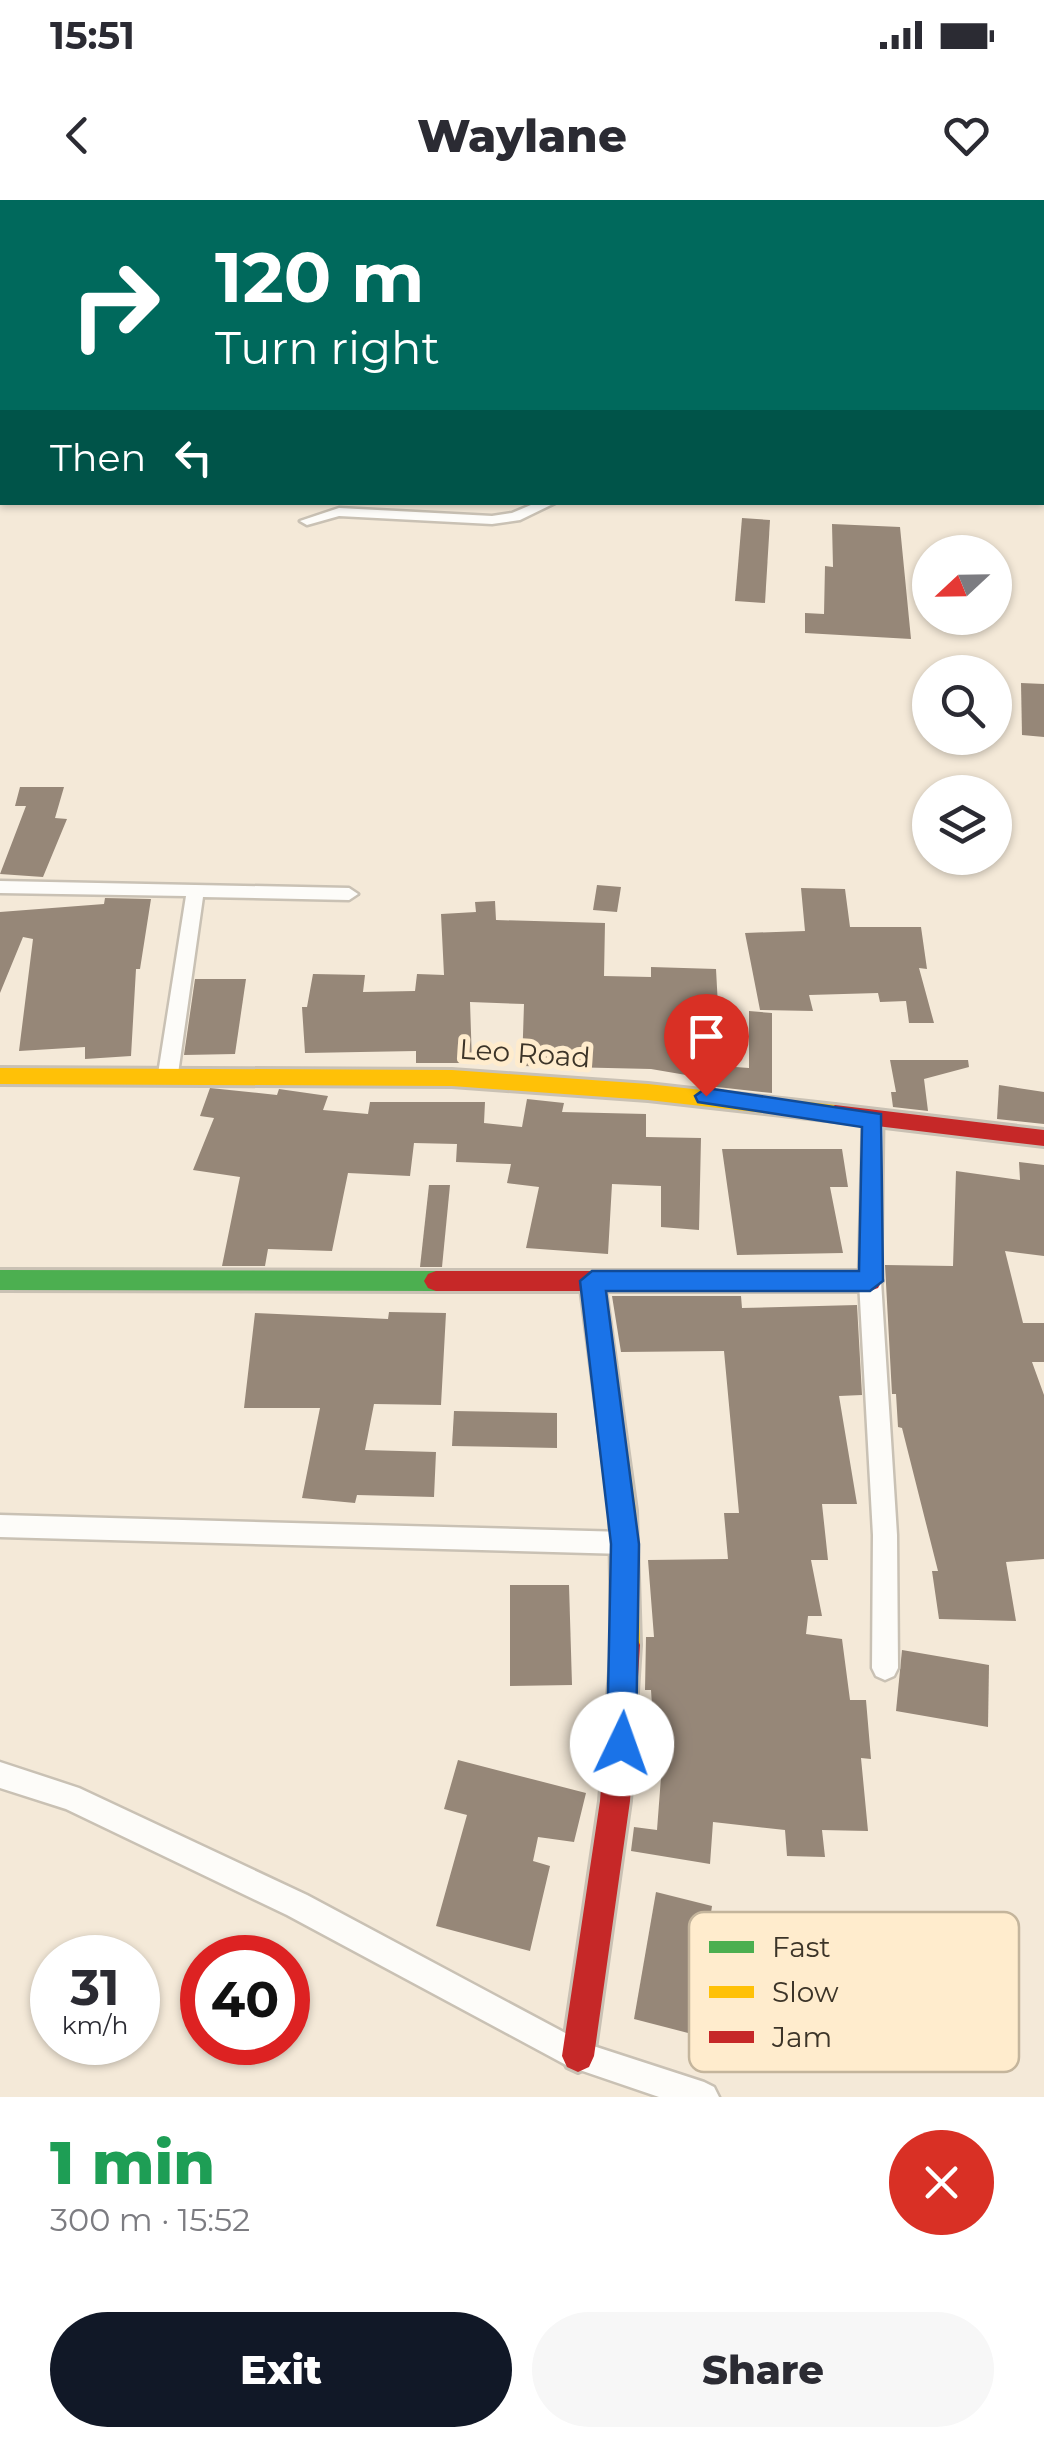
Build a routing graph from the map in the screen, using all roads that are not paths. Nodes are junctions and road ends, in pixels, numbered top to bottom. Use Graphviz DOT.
graph roads {
  1 [pos="544,505"];
  2 [pos="307,521"];
  3 [pos="0,887"];
  4 [pos="195,893"];
  5 [pos="349,894"];
  6 [pos="168,1074"];
  7 [pos="0,1076"];
  8 [pos="873,1120"];
  9 [pos="1044,1138"];
  10 [pos="0,1280"];
  11 [pos="592,1281"];
  12 [pos="870,1281"];
  13 [pos="0,1526"];
  14 [pos="625,1544"];
  15 [pos="885,1668"];
  16 [pos="0,1775"];
  17 [pos="578,2056"];
  18 [pos="704,2097"];
  1 -- 2 [label="street"];
  3 -- 4 [label="street"];
  4 -- 5 [label="street"];
  4 -- 6 [label="street"];
  6 -- 7 [label="street, Leo Road"];
  6 -- 8 [label="street, Leo Road"];
  8 -- 9 [label="street, Leo Road"];
  8 -- 12 [label="street"];
  10 -- 11 [label="street"];
  11 -- 12 [label="street"];
  11 -- 14 [label="street"];
  12 -- 15 [label="street"];
  13 -- 14 [label="street"];
  14 -- 17 [label="street"];
  16 -- 17 [label="street"];
  17 -- 18 [label="street"];
}
